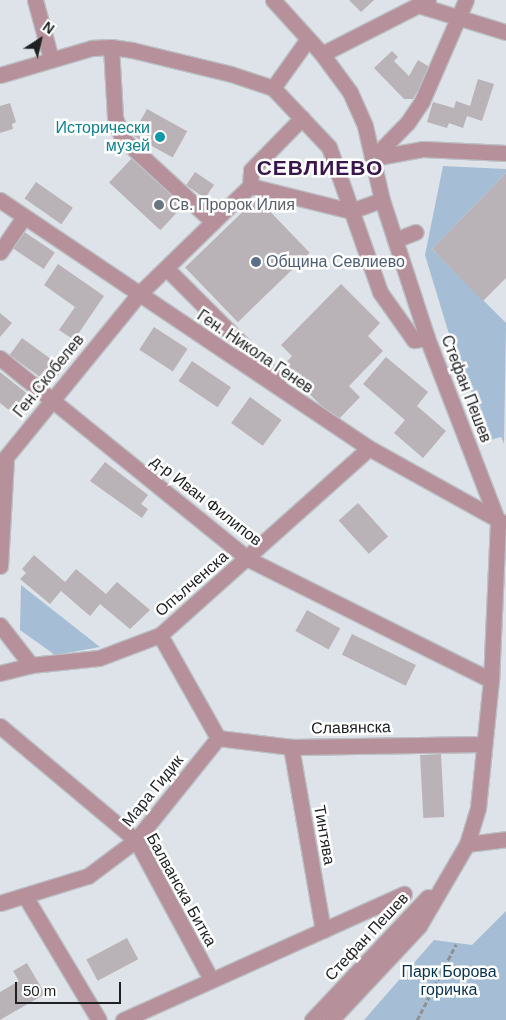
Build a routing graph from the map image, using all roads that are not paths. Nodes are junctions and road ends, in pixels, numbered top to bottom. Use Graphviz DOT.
graph roads {
  1 [pos="35,0"];
  2 [pos="273,0"];
  3 [pos="466,0"];
  4 [pos="422,2"];
  5 [pos="458,17"];
  6 [pos="506,32"];
  7 [pos="308,39"];
  8 [pos="111,47"];
  9 [pos="322,54"];
  10 [pos="50,59"];
  11 [pos="0,75"];
  12 [pos="273,88"];
  13 [pos="302,118"];
  14 [pos="506,153"];
  15 [pos="373,158"];
  16 [pos="250,186"];
  17 [pos="0,200"];
  18 [pos="382,200"];
  19 [pos="351,211"];
  20 [pos="24,217"];
  21 [pos="214,222"];
  22 [pos="416,232"];
  23 [pos="395,240"];
  24 [pos="0,252"];
  25 [pos="171,265"];
  26 [pos="138,295"];
  27 [pos="427,338"];
  28 [pos="0,358"];
  29 [pos="281,390"];
  30 [pos="52,400"];
  31 [pos="369,448"];
  32 [pos="3,457"];
  33 [pos="502,522"];
  34 [pos="248,558"];
  35 [pos="0,566"];
  36 [pos="0,625"];
  37 [pos="160,635"];
  38 [pos="31,665"];
  39 [pos="0,673"];
  40 [pos="491,680"];
  41 [pos="0,726"];
  42 [pos="218,738"];
  43 [pos="484,744"];
  44 [pos="290,747"];
  45 [pos="506,839"];
  46 [pos="136,840"];
  47 [pos="467,844"];
  48 [pos="447,878"];
  49 [pos="404,894"];
  50 [pos="25,896"];
  51 [pos="0,904"];
  52 [pos="323,930"];
  53 [pos="211,980"];
  54 [pos="99,1020"];
  55 [pos="123,1020"];
  56 [pos="312,1020"];
  57 [pos="331,1020"];
  1 -- 10 [label="street"];
  2 -- 7 [label="street, Стефан Пешев"];
  3 -- 5 [label="street"];
  4 -- 5 [label="street"];
  4 -- 9 [label="street"];
  5 -- 6 [label="street"];
  5 -- 15 [label="street"];
  7 -- 9 [label="street, Стефан Пешев"];
  7 -- 12 [label="street"];
  8 -- 10 [label="street"];
  8 -- 12 [label="street"];
  8 -- 21 [label="street"];
  9 -- 15 [label="street, Стефан Пешев"];
  10 -- 11 [label="street"];
  12 -- 13 [label="street"];
  13 -- 16 [label="street"];
  13 -- 19 [label="street"];
  14 -- 15 [label="street"];
  15 -- 18 [label="street, Стефан Пешев"];
  16 -- 19 [label="street"];
  16 -- 21 [label="street, Ген.Скобелев"];
  17 -- 20 [label="street, Ген. Никола Генев"];
  18 -- 19 [label="street"];
  18 -- 23 [label="street, Стефан Пешев"];
  19 -- 27 [label="street"];
  20 -- 24 [label="street"];
  20 -- 26 [label="street, Ген. Никола Генев"];
  21 -- 25 [label="street, Ген.Скобелев"];
  22 -- 23 [label="street"];
  23 -- 27 [label="street, Стефан Пешев"];
  25 -- 26 [label="street, Ген.Скобелев"];
  25 -- 29 [label="street"];
  26 -- 29 [label="street, Ген. Никола Генев"];
  26 -- 30 [label="street, Ген.Скобелев"];
  27 -- 33 [label="street, Стефан Пешев"];
  28 -- 30 [label="street, д-р Иван Филипов"];
  29 -- 31 [label="street, Ген. Никола Генев"];
  30 -- 32 [label="street, Ген.Скобелев"];
  30 -- 34 [label="street, д-р Иван Филипов"];
  31 -- 33 [label="street, Ген. Никола Генев"];
  31 -- 34 [label="street, Опълченска"];
  32 -- 35 [label="street, Ген.Скобелев"];
  33 -- 40 [label="street, Стефан Пешев"];
  34 -- 37 [label="street, Опълченска"];
  34 -- 40 [label="street, д-р Иван Филипов"];
  36 -- 38 [label="street"];
  37 -- 38 [label="street, Опълченска"];
  37 -- 42 [label="street"];
  38 -- 39 [label="street, Опълченска"];
  40 -- 43 [label="street, Стефан Пешев"];
  41 -- 46 [label="street, Балванска Битка"];
  42 -- 44 [label="street, Славянска"];
  42 -- 46 [label="street, Мара Гидик"];
  43 -- 44 [label="street, Славянска"];
  43 -- 47 [label="street, Стефан Пешев"];
  44 -- 52 [label="street, Тинтява"];
  45 -- 47 [label="street"];
  46 -- 50 [label="street, Мара Гидик"];
  46 -- 53 [label="street, Балванска Битка"];
  47 -- 48 [label="street, Стефан Пешев"];
  48 -- 56 [label="street, Стефан Пешев"];
  48 -- 57 [label="street, Стефан Пешев"];
  49 -- 52 [label="street"];
  50 -- 51 [label="street, Мара Гидик"];
  50 -- 54 [label="street"];
  52 -- 53 [label="street"];
  53 -- 55 [label="street"];
}
